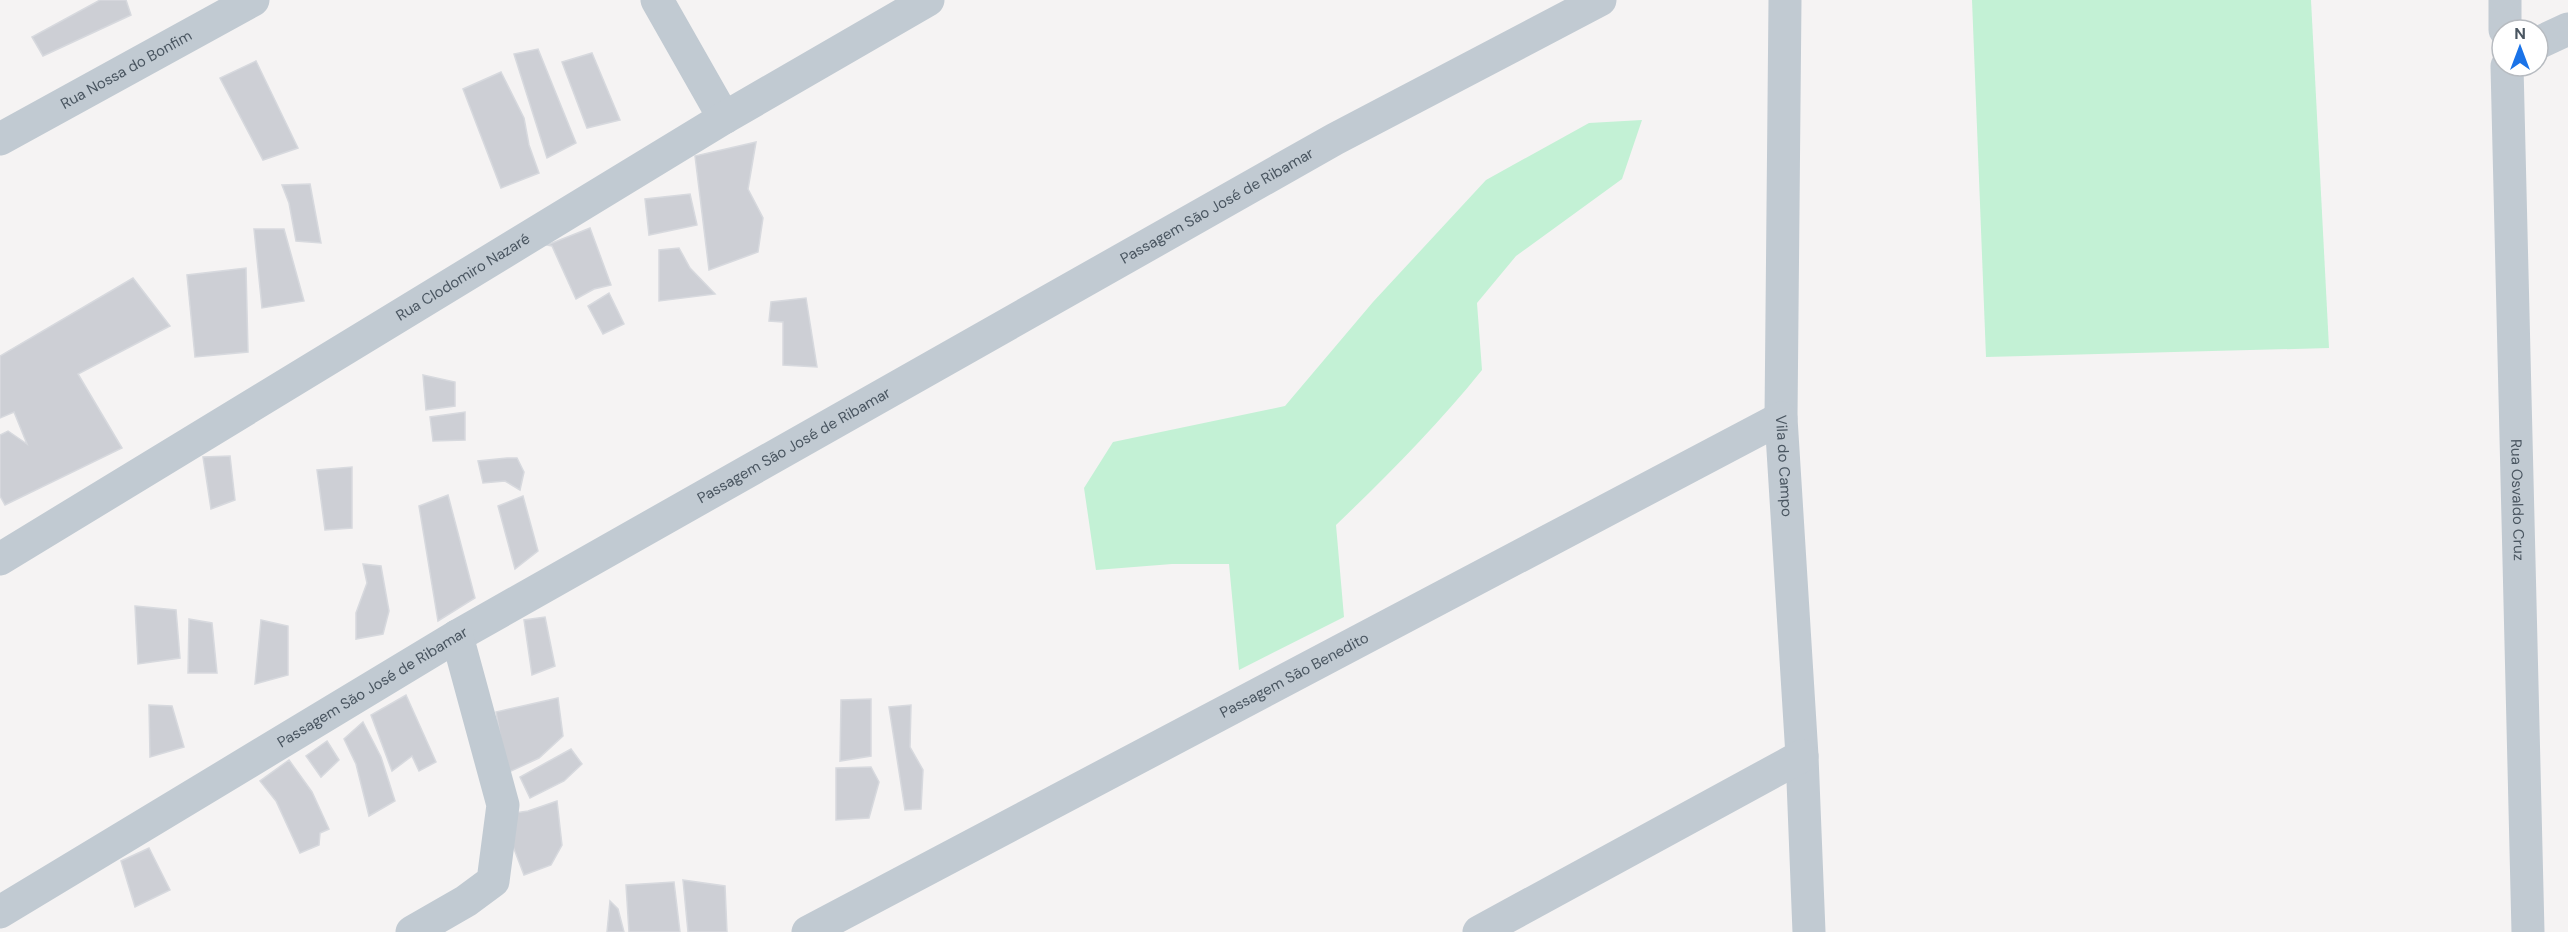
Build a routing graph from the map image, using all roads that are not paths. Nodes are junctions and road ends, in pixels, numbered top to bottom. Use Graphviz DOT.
graph roads {
  1 [pos="253,0"];
  2 [pos="657,0"];
  3 [pos="928,0"];
  4 [pos="1600,0"];
  5 [pos="1785,0"];
  6 [pos="2505,0"];
  7 [pos="2505,18"];
  8 [pos="2568,29"];
  9 [pos="2550,37"];
  10 [pos="2506,78"];
  11 [pos="723,118"];
  12 [pos="0,139"];
  13 [pos="1782,418"];
  14 [pos="0,559"];
  15 [pos="457,636"];
  16 [pos="1802,756"];
  17 [pos="0,912"];
  18 [pos="412,932"];
  19 [pos="808,932"];
  20 [pos="1479,932"];
  21 [pos="1809,932"];
  22 [pos="2528,932"];
  1 -- 12 [label="street, Rua Nossa do Bonfim"];
  2 -- 11 [label="street"];
  3 -- 11 [label="street, Rua Clodomiro Nazaré"];
  4 -- 15 [label="street, Passagem São José de Ribamar"];
  5 -- 13 [label="street, Vila do Campo"];
  6 -- 7 [label="street"];
  8 -- 9 [label="street"];
  10 -- 22 [label="street, Rua Osvaldo Cruz"];
  11 -- 14 [label="street, Rua Clodomiro Nazaré"];
  13 -- 16 [label="street, Vila do Campo"];
  13 -- 19 [label="street, Passagem São Benedito"];
  15 -- 17 [label="street, Passagem São José de Ribamar"];
  15 -- 18 [label="street"];
  16 -- 20 [label="street"];
  16 -- 21 [label="street, Vila do Campo"];
}
